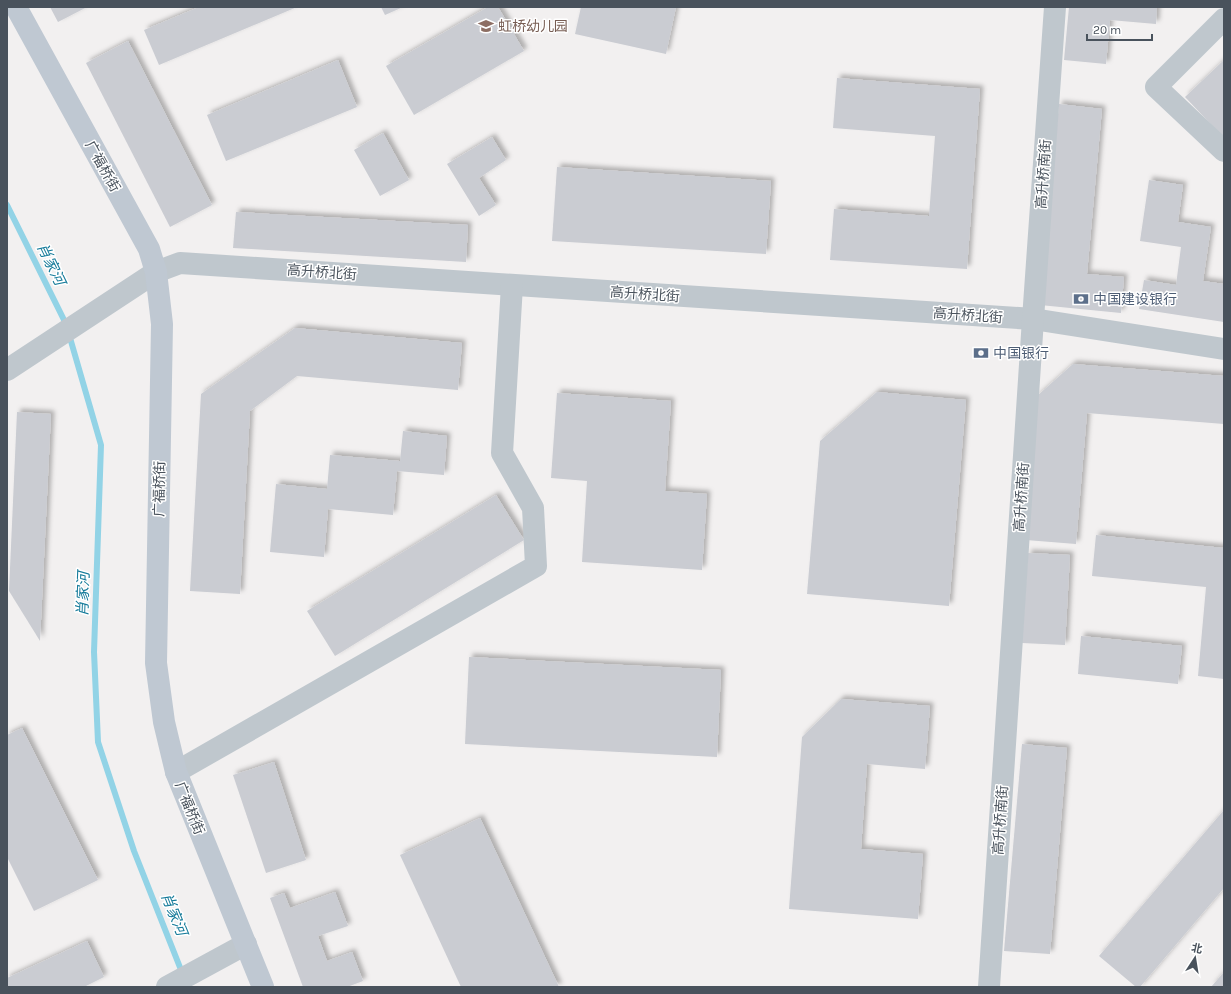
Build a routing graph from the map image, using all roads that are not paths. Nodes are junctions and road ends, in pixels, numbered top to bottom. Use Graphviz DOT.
graph roads {
  1 [pos="16,7"];
  2 [pos="1055,7"];
  3 [pos="1224,19"];
  4 [pos="1224,151"];
  5 [pos="156,272"];
  6 [pos="512,285"];
  7 [pos="1033,319"];
  8 [pos="1224,349"];
  9 [pos="7,370"];
  10 [pos="176,772"];
  11 [pos="246,944"];
  12 [pos="169,986"];
  13 [pos="263,987"];
  14 [pos="989,987"];
  1 -- 5 [label="main road, 广福桥街"];
  2 -- 7 [label="street, 高升桥南街"];
  3 -- 4 [label="street"];
  5 -- 6 [label="street, 高升桥北街"];
  5 -- 9 [label="street, 高升桥北街"];
  5 -- 10 [label="main road, 广福桥街"];
  6 -- 7 [label="street, 高升桥北街"];
  6 -- 10 [label="street"];
  7 -- 8 [label="street, 高升桥北街"];
  7 -- 14 [label="street, 高升桥南街"];
  10 -- 11 [label="main road, 广福桥街"];
  11 -- 12 [label="street"];
  11 -- 13 [label="main road, 广福桥街"];
}
